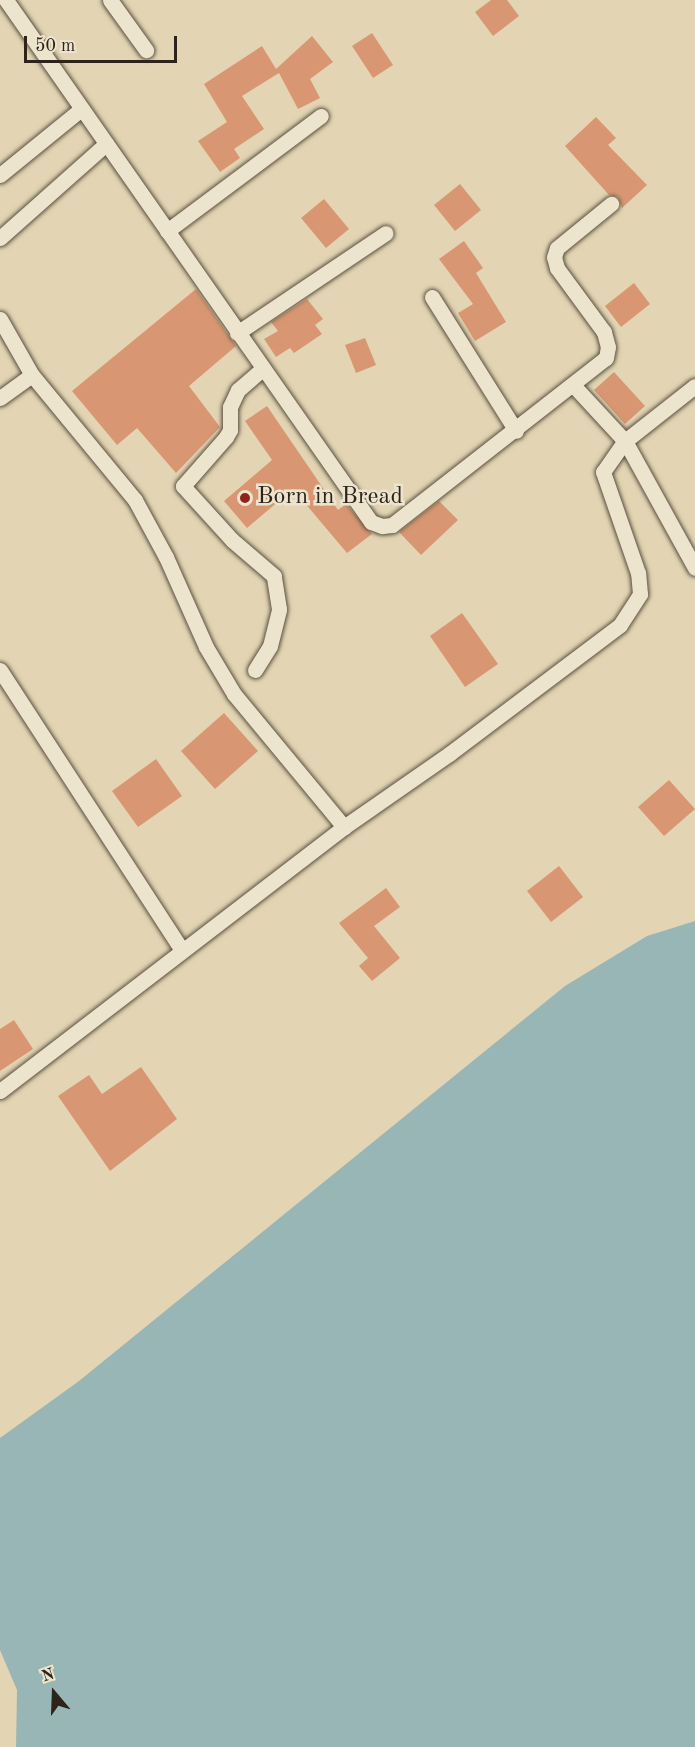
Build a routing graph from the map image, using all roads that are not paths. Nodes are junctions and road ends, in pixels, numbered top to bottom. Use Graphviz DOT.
graph roads {
  1 [pos="6,0"];
  2 [pos="110,0"];
  3 [pos="146,50"];
  4 [pos="80,110"];
  5 [pos="321,116"];
  6 [pos="106,144"];
  7 [pos="0,175"];
  8 [pos="611,204"];
  9 [pos="167,231"];
  10 [pos="386,233"];
  11 [pos="0,238"];
  12 [pos="432,297"];
  13 [pos="0,319"];
  14 [pos="237,333"];
  15 [pos="263,368"];
  16 [pos="32,375"];
  17 [pos="574,386"];
  18 [pos="695,386"];
  19 [pos="0,398"];
  20 [pos="516,431"];
  21 [pos="625,441"];
  22 [pos="695,567"];
  23 [pos="255,670"];
  24 [pos="2,678"];
  25 [pos="344,827"];
  26 [pos="182,950"];
  27 [pos="0,1091"];
  1 -- 4 [label="street"];
  2 -- 3 [label="street"];
  4 -- 6 [label="street"];
  4 -- 7 [label="street"];
  5 -- 9 [label="street"];
  6 -- 9 [label="street"];
  6 -- 11 [label="street"];
  8 -- 17 [label="street"];
  9 -- 14 [label="street"];
  10 -- 14 [label="street"];
  12 -- 20 [label="street"];
  13 -- 16 [label="street"];
  14 -- 15 [label="street"];
  15 -- 20 [label="street"];
  15 -- 23 [label="street"];
  16 -- 19 [label="street"];
  16 -- 25 [label="street"];
  17 -- 20 [label="street"];
  17 -- 21 [label="street"];
  18 -- 21 [label="street"];
  21 -- 22 [label="street"];
  21 -- 25 [label="street"];
  24 -- 26 [label="street"];
  25 -- 26 [label="street"];
  26 -- 27 [label="street"];
}
